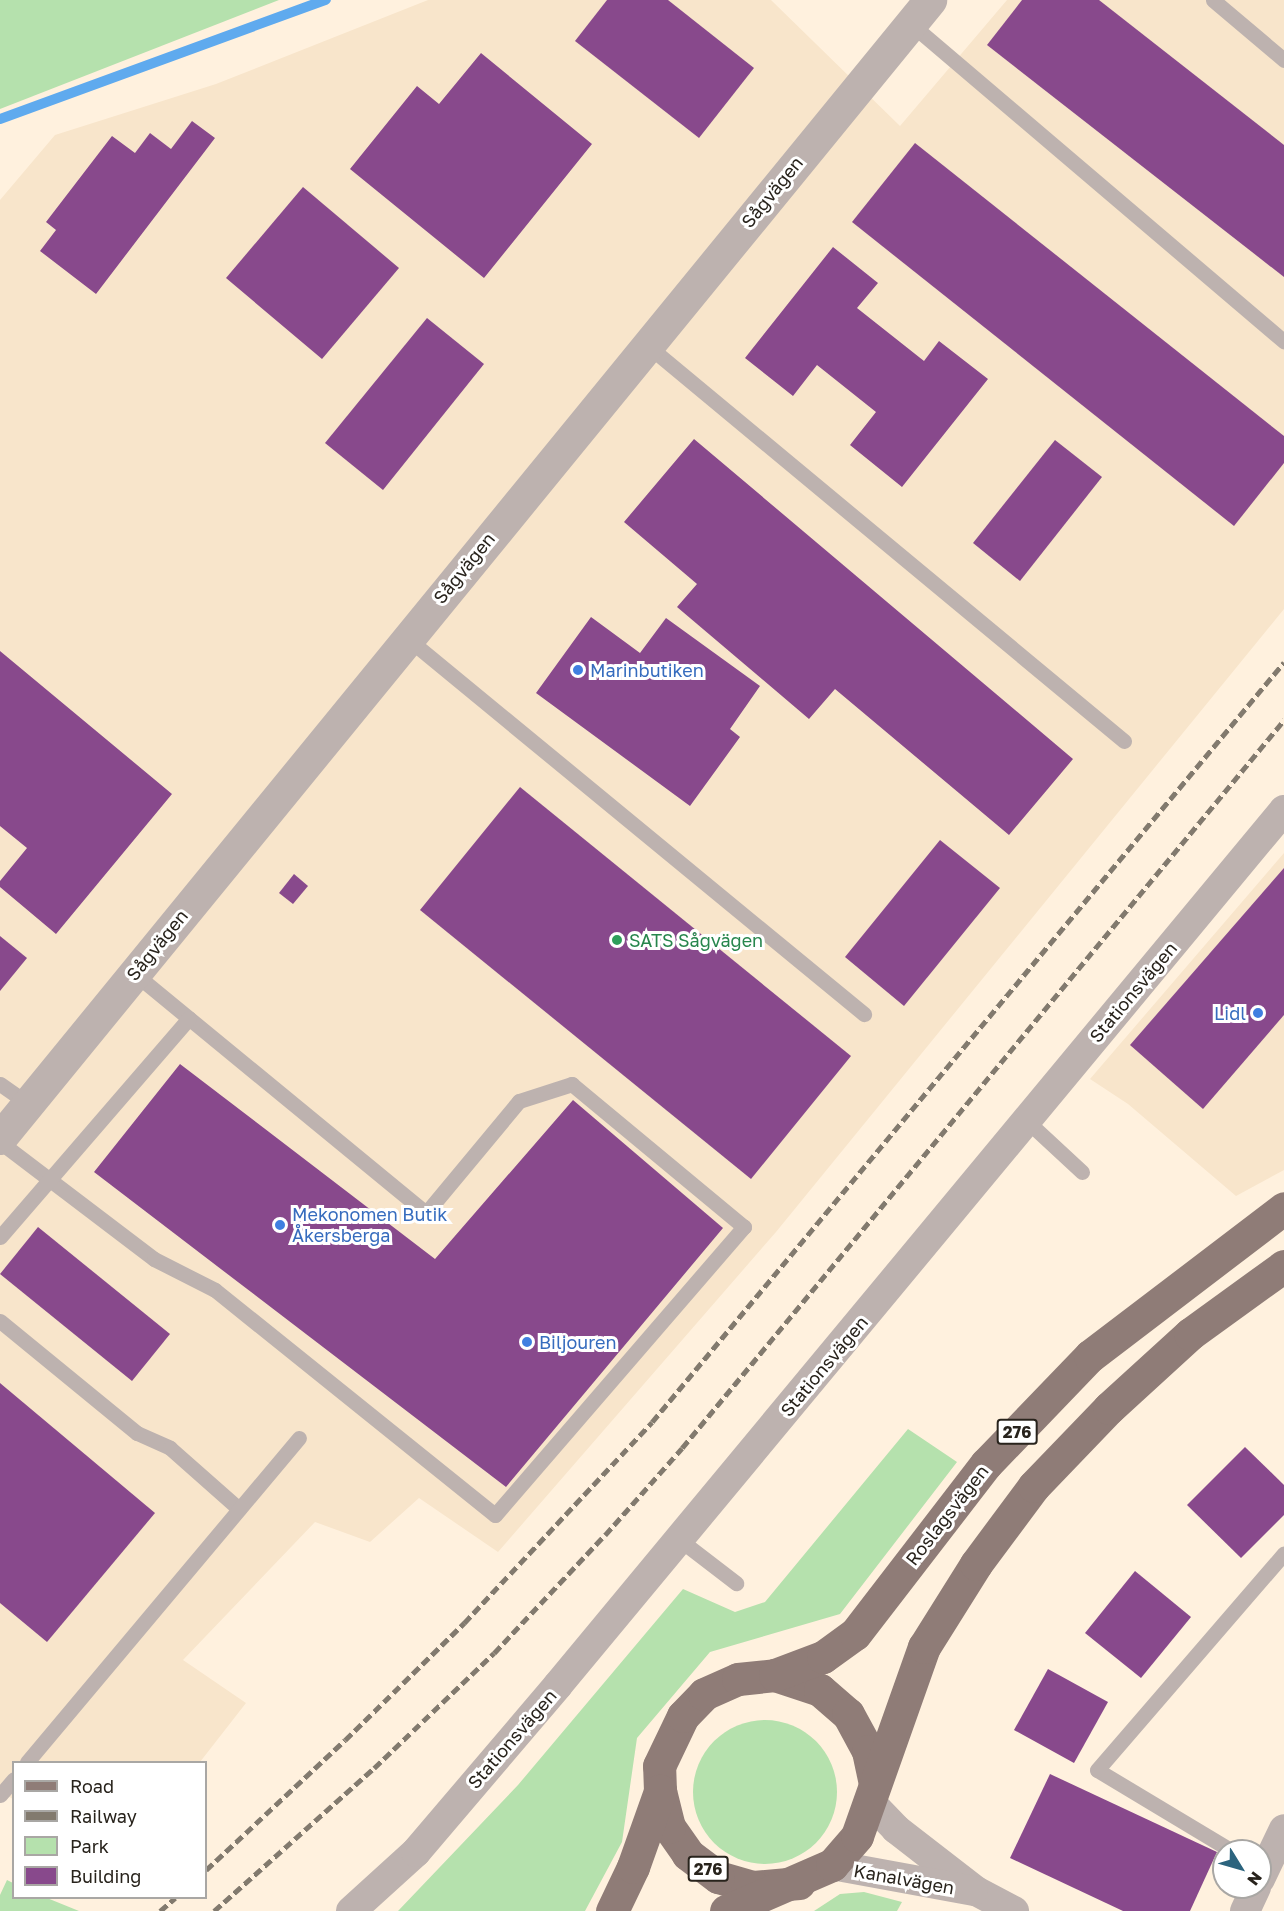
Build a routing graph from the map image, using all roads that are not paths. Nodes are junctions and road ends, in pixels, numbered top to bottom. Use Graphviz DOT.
graph roads {
  1 [pos="1213,0"];
  2 [pos="920,12"];
  3 [pos="1284,60"];
  4 [pos="1284,342"];
  5 [pos="647,345"];
  6 [pos="407,638"];
  7 [pos="1124,741"];
  8 [pos="1284,810"];
  9 [pos="134,973"];
  10 [pos="864,1014"];
  11 [pos="189,1018"];
  12 [pos="0,1084"];
  13 [pos="27,1103"];
  14 [pos="1027,1121"];
  15 [pos="0,1140"];
  16 [pos="1082,1172"];
  17 [pos="50,1180"];
  18 [pos="1284,1208"];
  19 [pos="0,1237"];
  20 [pos="1284,1266"];
  21 [pos="0,1321"];
  22 [pos="299,1438"];
  23 [pos="239,1509"];
  24 [pos="680,1540"];
  25 [pos="1284,1553"];
  26 [pos="736,1583"];
  27 [pos="775,1675"];
  28 [pos="28,1761"];
  29 [pos="12,1781"];
  30 [pos="660,1791"];
  31 [pos="873,1794"];
  32 [pos="0,1795"];
  33 [pos="1284,1829"];
  34 [pos="1212,1839"];
  35 [pos="1272,1852"];
  36 [pos="832,1865"];
  37 [pos="799,1883"];
  38 [pos="976,1891"];
  39 [pos="351,1911"];
  40 [pos="612,1911"];
  41 [pos="726,1911"];
  42 [pos="1014,1911"];
  1 -- 3 [label="lane"];
  2 -- 4 [label="lane"];
  2 -- 5 [label="street, Sågvägen"];
  5 -- 6 [label="street, Sågvägen"];
  5 -- 7 [label="lane"];
  6 -- 9 [label="street, Sågvägen"];
  6 -- 10 [label="lane"];
  8 -- 14 [label="street, Stationsvägen"];
  9 -- 11 [label="lane"];
  9 -- 13 [label="street, Sågvägen"];
  11 -- 17 [label="lane"];
  11 -- 17 [label="lane"];
  12 -- 13 [label="lane"];
  13 -- 15 [label="street, Sågvägen"];
  14 -- 16 [label="lane"];
  14 -- 24 [label="street, Stationsvägen"];
  15 -- 17 [label="lane"];
  17 -- 19 [label="lane"];
  18 -- 27 [label="main road, Roslagsvägen / 276"];
  20 -- 31 [label="main road, Roslagsvägen / 276"];
  21 -- 23 [label="lane"];
  22 -- 23 [label="lane"];
  23 -- 28 [label="lane"];
  24 -- 26 [label="lane"];
  24 -- 39 [label="street, Stationsvägen"];
  25 -- 34 [label="lane"];
  27 -- 30 [label="main road, Roslagsvägen / 276"];
  27 -- 31 [label="main road, Roslagsvägen / 276"];
  29 -- 32 [label="lane"];
  30 -- 37 [label="main road, Roslagsvägen / 276"];
  30 -- 40 [label="main road, Roslagsvägen / 276"];
  31 -- 36 [label="main road, Roslagsvägen / 276"];
  31 -- 38 [label="street, Kanalvägen"];
  33 -- 35 [label="street"];
  36 -- 37 [label="main road, Roslagsvägen / 276"];
  36 -- 38 [label="street, Kanalvägen"];
  37 -- 41 [label="main road, Roslagsvägen / 276"];
  38 -- 42 [label="street, Kanalvägen"];
}
